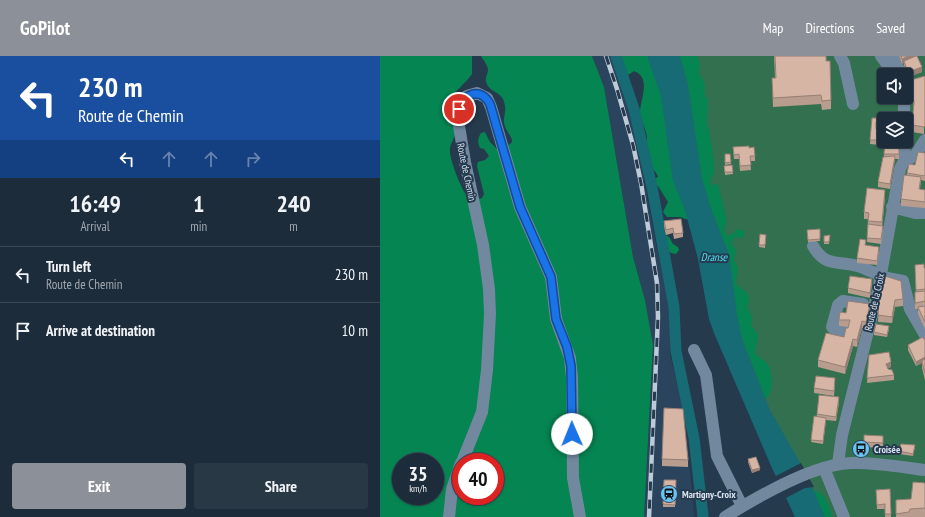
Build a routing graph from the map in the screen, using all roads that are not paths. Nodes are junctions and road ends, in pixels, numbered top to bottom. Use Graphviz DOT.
graph roads {
  1 [pos="840,56"];
  2 [pos="881,56"];
  3 [pos="892,56"];
  4 [pos="890,68"];
  5 [pos="898,68"];
  6 [pos="853,104"];
  7 [pos="925,140"];
  8 [pos="904,148"];
  9 [pos="905,162"];
  10 [pos="892,207"];
  11 [pos="925,213"];
  12 [pos="813,246"];
  13 [pos="881,276"];
  14 [pos="874,305"];
  15 [pos="847,332"];
  16 [pos="925,335"];
  17 [pos="694,350"];
  18 [pos="465,453"];
  19 [pos="838,464"];
  20 [pos="824,468"];
  21 [pos="925,470"];
  22 [pos="452,489"];
  23 [pos="742,506"];
  24 [pos="449,517"];
  25 [pos="580,517"];
  26 [pos="725,517"];
  27 [pos="844,517"];
  1 -- 6 [label="street"];
  2 -- 4 [label="street"];
  3 -- 5 [label="street"];
  7 -- 9 [label="street"];
  8 -- 9 [label="street, Route de la Croix"];
  9 -- 10 [label="street, Route de la Croix"];
  10 -- 11 [label="street"];
  10 -- 13 [label="street, Route de la Croix"];
  12 -- 13 [label="street"];
  13 -- 14 [label="street, Route de la Croix"];
  13 -- 16 [label="street"];
  14 -- 15 [label="street"];
  14 -- 19 [label="street, Route de la Croix"];
  17 -- 23 [label="street"];
  18 -- 25 [label="street, Route de Chemin"];
  19 -- 20 [label="street"];
  19 -- 21 [label="street"];
  20 -- 23 [label="street"];
  20 -- 27 [label="street"];
  22 -- 24 [label="street, Route de Chemin"];
  23 -- 26 [label="street"];
}
